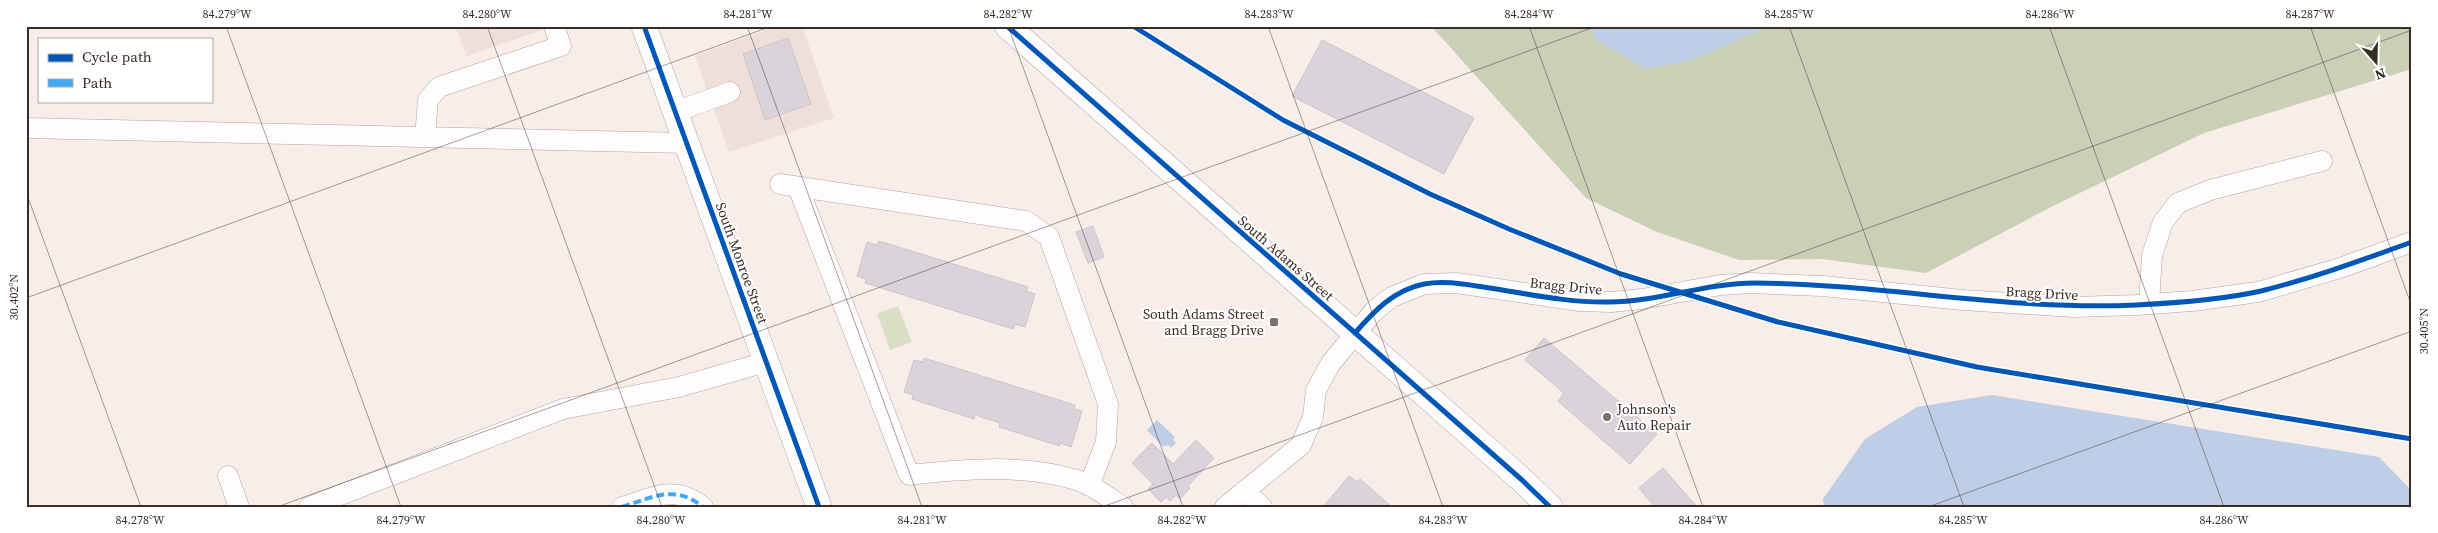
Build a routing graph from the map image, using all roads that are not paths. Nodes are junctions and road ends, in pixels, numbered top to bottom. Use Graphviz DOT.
graph roads {
  1 [pos="554,26"];
  2 [pos="644,26"];
  3 [pos="1007,26"];
  4 [pos="730,92"];
  5 [pos="675,112"];
  6 [pos="26,128"];
  7 [pos="426,137"];
  8 [pos="686,143"];
  9 [pos="2322,162"];
  10 [pos="2412,242"];
  11 [pos="2149,304"];
  12 [pos="1355,334"];
  13 [pos="766,362"];
  14 [pos="228,476"];
  15 [pos="1089,486"];
  16 [pos="1244,491"];
  17 [pos="239,507"];
  18 [pos="309,507"];
  19 [pos="622,507"];
  20 [pos="704,507"];
  21 [pos="819,507"];
  22 [pos="1123,507"];
  23 [pos="1225,507"];
  24 [pos="1262,507"];
  25 [pos="1550,507"];
  1 -- 7 [label="street"];
  2 -- 5 [label="main road, South Monroe Street"];
  3 -- 12 [label="main road, South Adams Street"];
  4 -- 5 [label="street"];
  5 -- 8 [label="main road, South Monroe Street"];
  6 -- 7 [label="street"];
  7 -- 8 [label="street"];
  8 -- 13 [label="main road, South Monroe Street"];
  9 -- 11 [label="street"];
  10 -- 11 [label="street, Bragg Drive"];
  11 -- 12 [label="street, Bragg Drive"];
  12 -- 16 [label="street, Bragg Drive"];
  12 -- 25 [label="main road, South Adams Street"];
  13 -- 18 [label="street"];
  13 -- 21 [label="main road, South Monroe Street"];
  14 -- 17 [label="street"];
  15 -- 15 [label="street"];
  15 -- 22 [label="street"];
  16 -- 23 [label="street, Bragg Drive"];
  16 -- 24 [label="street"];
  19 -- 20 [label="street"];
}
